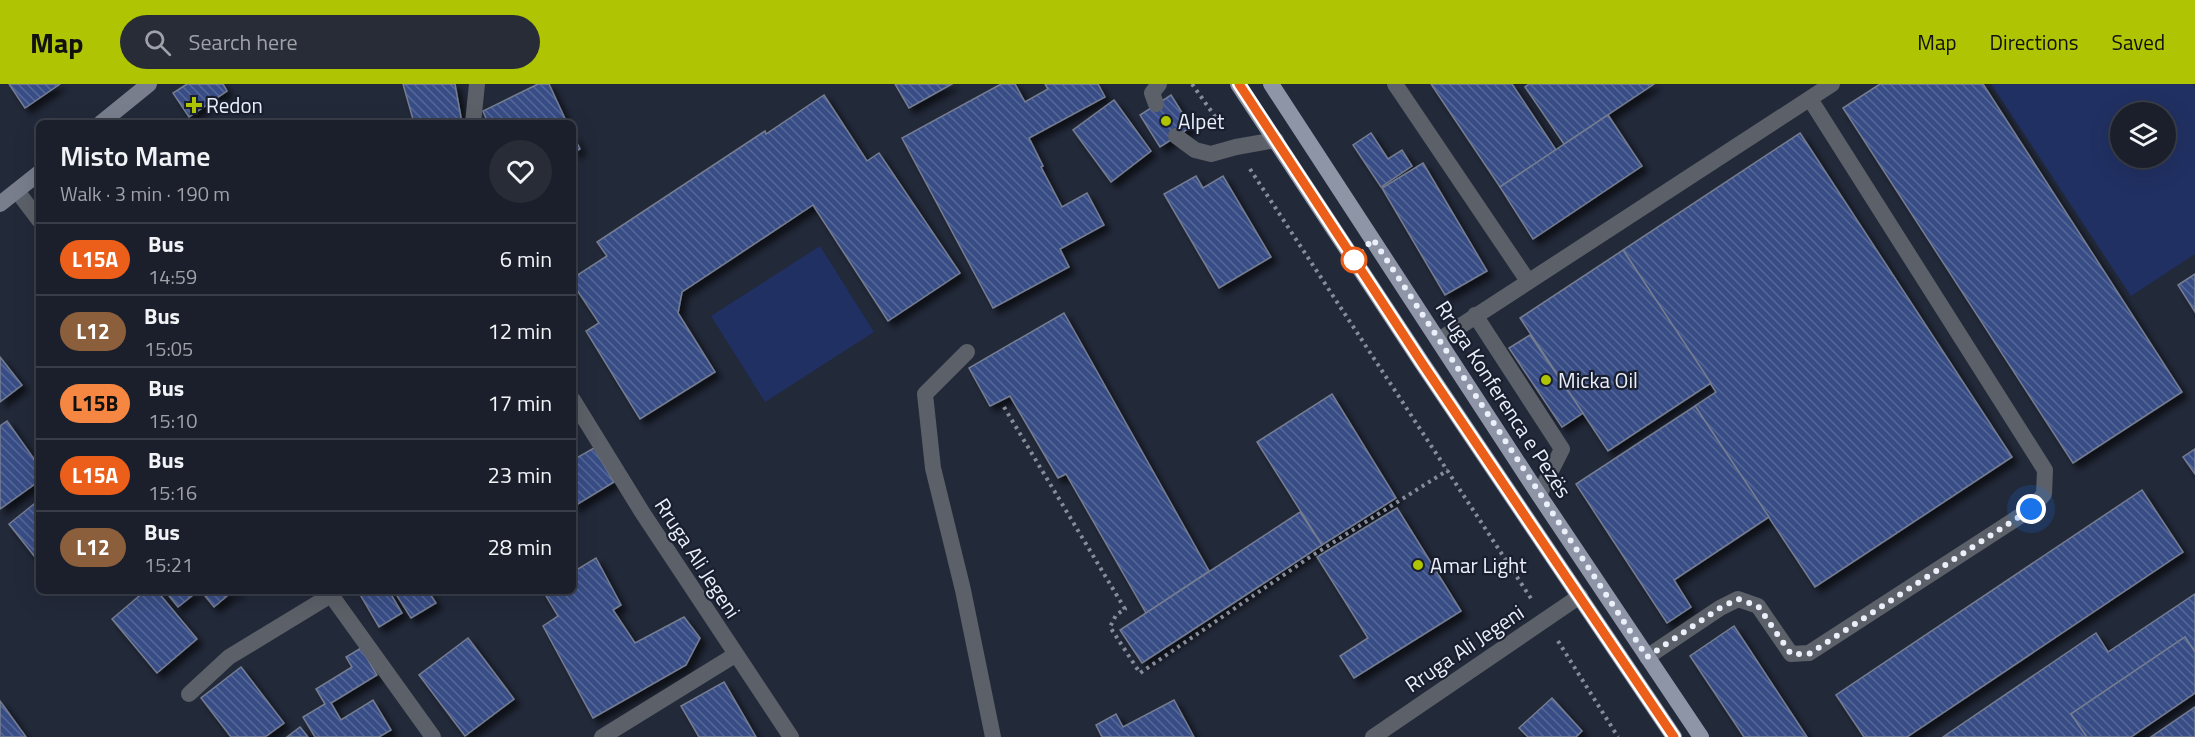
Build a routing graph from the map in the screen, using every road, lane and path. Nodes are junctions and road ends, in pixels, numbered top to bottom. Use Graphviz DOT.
graph roads {
  1 [pos="149,84"];
  2 [pos="477,84"];
  3 [pos="1159,84"];
  4 [pos="1192,84"];
  5 [pos="1238,84"];
  6 [pos="1271,84"];
  7 [pos="1395,84"];
  8 [pos="1832,84"];
  9 [pos="1810,99"];
  10 [pos="1156,104"];
  11 [pos="105,120"];
  12 [pos="473,120"];
  13 [pos="1176,136"];
  14 [pos="1276,140"];
  15 [pos="1236,147"];
  16 [pos="36,175"];
  17 [pos="17,191"];
  18 [pos="0,204"];
  19 [pos="36,216"];
  20 [pos="1528,281"];
  21 [pos="1475,315"];
  22 [pos="1439,340"];
  23 [pos="967,352"];
  24 [pos="576,405"];
  25 [pos="1005,407"];
  26 [pos="1448,470"];
  27 [pos="1539,495"];
  28 [pos="1580,596"];
  29 [pos="1545,620"];
  30 [pos="735,655"];
  31 [pos="1647,657"];
  32 [pos="189,694"];
  33 [pos="433,737"];
  34 [pos="602,737"];
  35 [pos="791,737"];
  36 [pos="993,737"];
  37 [pos="1373,737"];
  38 [pos="1618,737"];
  39 [pos="1674,737"];
  40 [pos="1701,737"];
  1 -- 11 [label="main road"];
  2 -- 12 [label="street"];
  3 -- 10 [label="street"];
  4 -- 15 [label="path"];
  5 -- 14 [label="main road"];
  6 -- 22 [label="main road, Rruga Konferenca e Pezës"];
  7 -- 20 [label="street"];
  8 -- 9 [label="street"];
  9 -- 20 [label="street"];
  9 -- 31 [label="street"];
  13 -- 15 [label="street"];
  14 -- 15 [label="street"];
  14 -- 28 [label="main road"];
  15 -- 26 [label="path"];
  16 -- 17 [label="main road"];
  17 -- 18 [label="main road"];
  17 -- 19 [label="street"];
  20 -- 21 [label="street"];
  21 -- 22 [label="street"];
  21 -- 27 [label="street"];
  22 -- 27 [label="main road, Rruga Konferenca e Pezës"];
  23 -- 36 [label="street"];
  24 -- 30 [label="street, Rruga Ali Jegeni"];
  25 -- 26 [label="path"];
  26 -- 29 [label="path"];
  27 -- 31 [label="main road, Rruga Konferenca e Pezës"];
  28 -- 29 [label="street, Rruga Ali Jegeni"];
  28 -- 39 [label="main road"];
  29 -- 37 [label="street, Rruga Ali Jegeni"];
  29 -- 38 [label="path"];
  30 -- 34 [label="street"];
  30 -- 35 [label="street, Rruga Ali Jegeni"];
  31 -- 40 [label="main road, Rruga Konferenca e Pezës"];
  32 -- 33 [label="street"];
}
